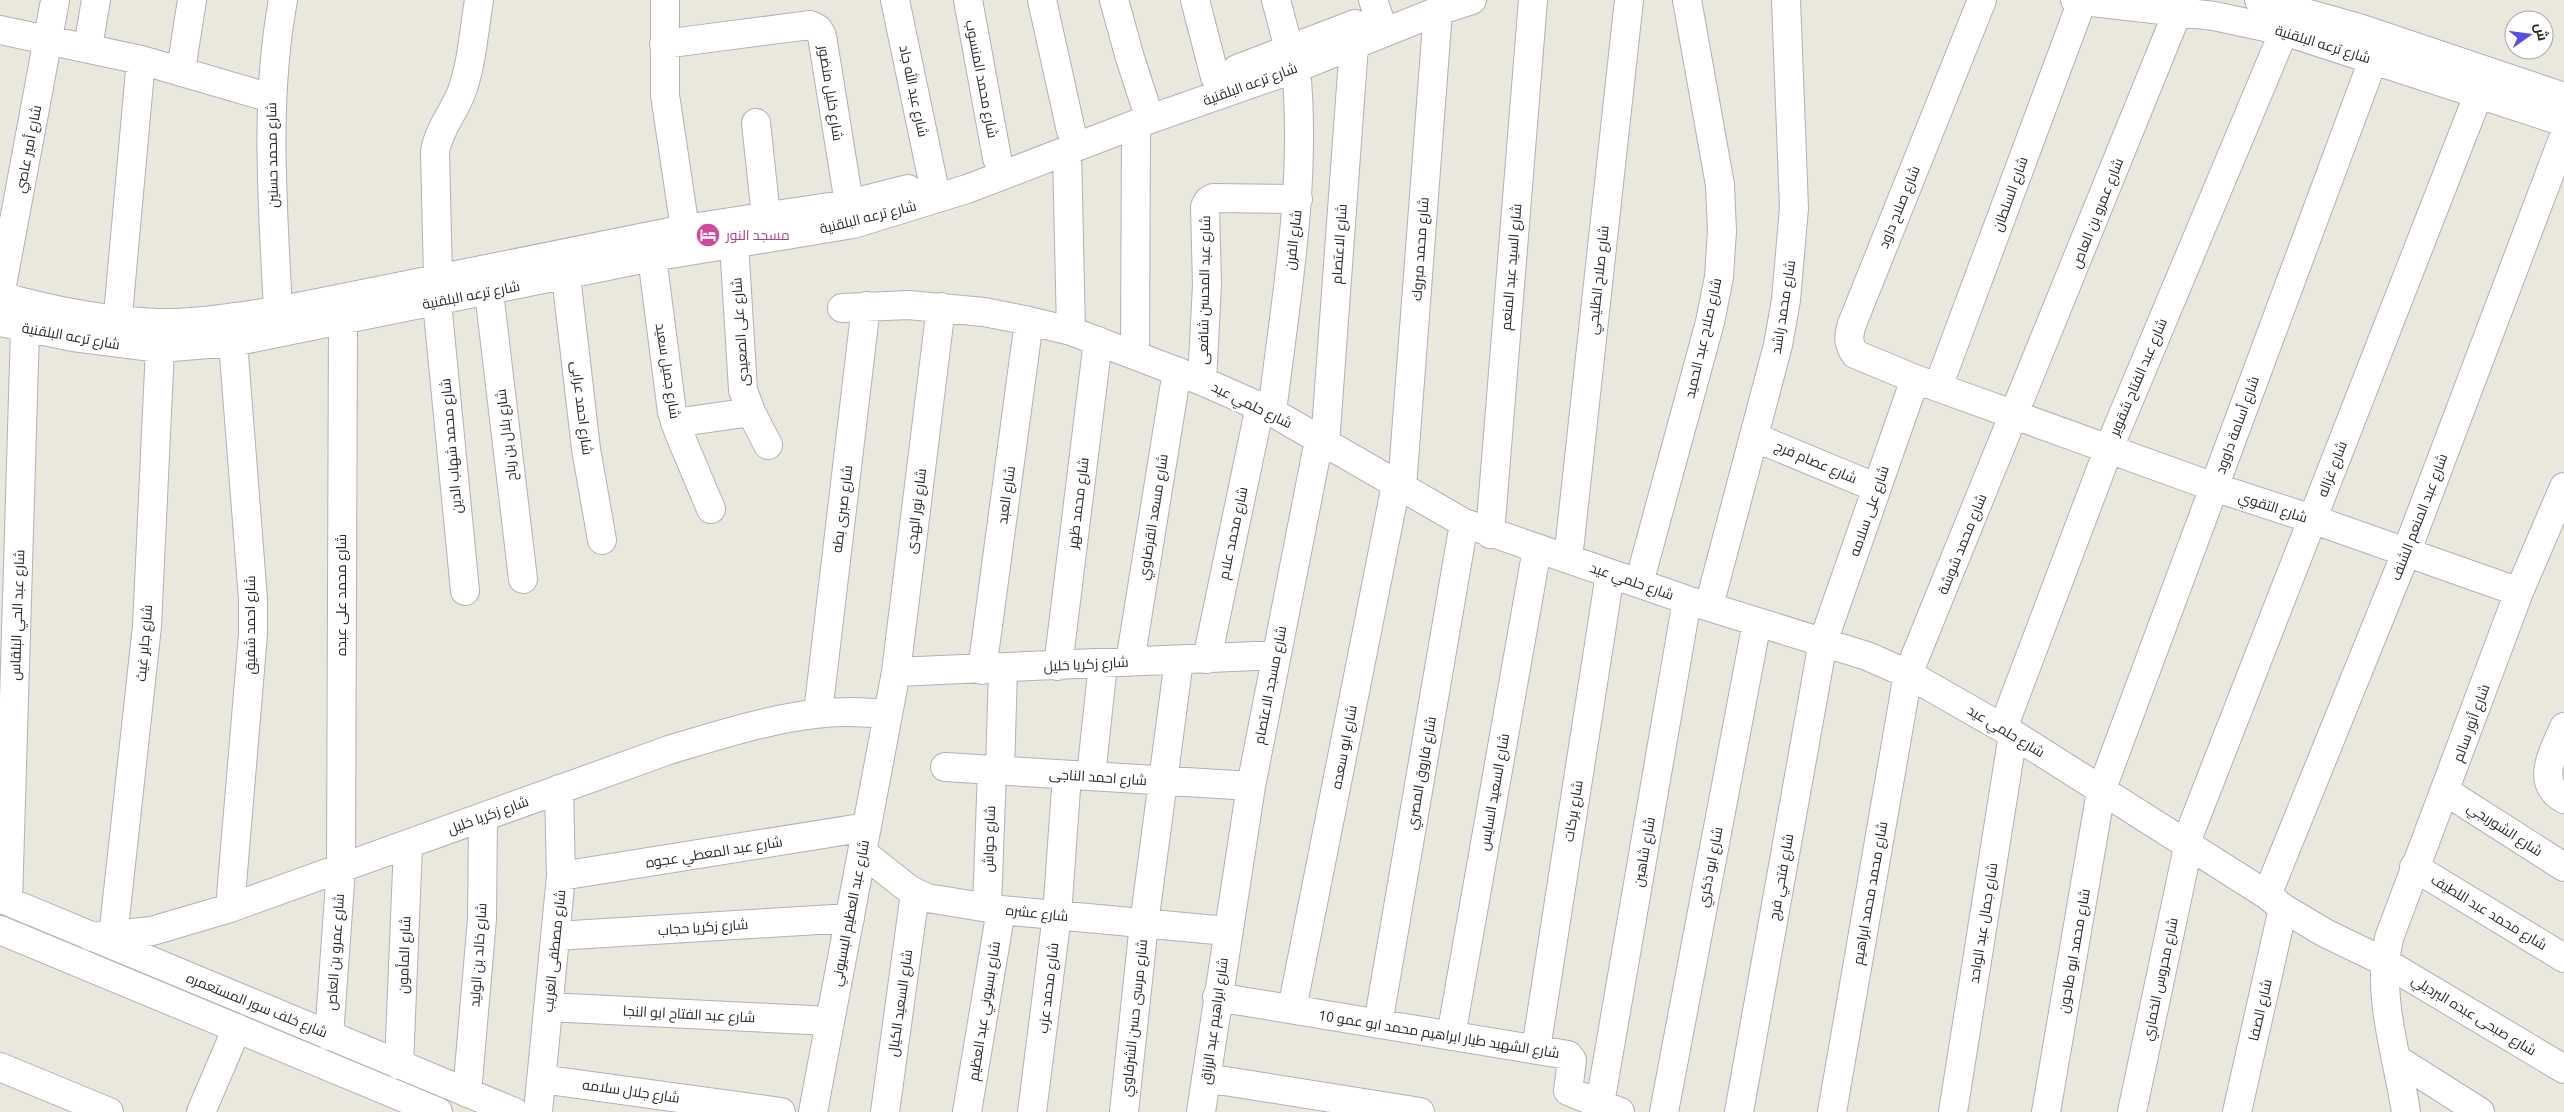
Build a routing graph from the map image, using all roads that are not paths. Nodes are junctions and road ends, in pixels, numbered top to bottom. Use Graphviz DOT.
graph roads {
  1 [pos="96,0"];
  2 [pos="192,0"];
  3 [pos="283,0"];
  4 [pos="479,0"];
  5 [pos="666,0"];
  6 [pos="895,0"];
  7 [pos="968,0"];
  8 [pos="1042,0"];
  9 [pos="1114,0"];
  10 [pos="1196,0"];
  11 [pos="1276,0"];
  12 [pos="1472,0"];
  13 [pos="1533,0"];
  14 [pos="1629,0"];
  15 [pos="1687,0"];
  16 [pos="1786,0"];
  17 [pos="1982,0"];
  18 [pos="2075,0"];
  19 [pos="2082,0"];
  20 [pos="2259,0"];
  21 [pos="55,1"];
  22 [pos="1426,6"];
  23 [pos="2178,12"];
  24 [pos="1378,16"];
  25 [pos="0,30"];
  26 [pos="2284,31"];
  27 [pos="48,39"];
  28 [pos="664,44"];
  29 [pos="1354,44"];
  30 [pos="88,47"];
  31 [pos="1293,59"];
  32 [pos="141,60"];
  33 [pos="2373,60"];
  34 [pos="181,70"];
  35 [pos="1215,77"];
  36 [pos="2561,89"];
  37 [pos="2479,94"];
  38 [pos="271,98"];
  39 [pos="1141,114"];
  40 [pos="2564,122"];
  41 [pos="756,123"];
  42 [pos="2564,136"];
  43 [pos="1069,141"];
  44 [pos="997,158"];
  45 [pos="933,182"];
  46 [pos="1298,199"];
  47 [pos="851,214"];
  48 [pos="766,216"];
  49 [pos="685,229"];
  50 [pos="734,244"];
  51 [pos="652,257"];
  52 [pos="566,276"];
  53 [pos="437,290"];
  54 [pos="489,292"];
  55 [pos="0,296"];
  56 [pos="854,307"];
  57 [pos="941,307"];
  58 [pos="278,310"];
  59 [pos="343,321"];
  60 [pos="1029,321"];
  61 [pos="13,326"];
  62 [pos="1071,331"];
  63 [pos="116,332"];
  64 [pos="1098,341"];
  65 [pos="233,342"];
  66 [pos="160,348"];
  67 [pos="1135,354"];
  68 [pos="1177,371"];
  69 [pos="1202,381"];
  70 [pos="1927,383"];
  71 [pos="1266,409"];
  72 [pos="751,412"];
  73 [pos="2015,414"];
  74 [pos="675,423"];
  75 [pos="1754,437"];
  76 [pos="1322,442"];
  77 [pos="768,445"];
  78 [pos="2109,448"];
  79 [pos="1399,486"];
  80 [pos="2214,487"];
  81 [pos="2564,487"];
  82 [pos="1877,488"];
  83 [pos="711,509"];
  84 [pos="2312,519"];
  85 [pos="1464,523"];
  86 [pos="1490,534"];
  87 [pos="602,540"];
  88 [pos="1537,549"];
  89 [pos="2406,552"];
  90 [pos="1568,559"];
  91 [pos="1610,574"];
  92 [pos="523,578"];
  93 [pos="1639,583"];
  94 [pos="465,591"];
  95 [pos="2519,592"];
  96 [pos="1698,603"];
  97 [pos="1757,622"];
  98 [pos="1823,642"];
  99 [pos="1276,655"];
  100 [pos="1207,659"];
  101 [pos="1179,660"];
  102 [pos="1130,662"];
  103 [pos="1102,664"];
  104 [pos="1058,666"];
  105 [pos="993,669"];
  106 [pos="896,672"];
  107 [pos="1908,674"];
  108 [pos="818,712"];
  109 [pos="888,715"];
  110 [pos="2564,727"];
  111 [pos="2008,731"];
  112 [pos="946,768"];
  113 [pos="996,770"];
  114 [pos="1079,776"];
  115 [pos="1163,781"];
  116 [pos="1251,786"];
  117 [pos="559,789"];
  118 [pos="2101,791"];
  119 [pos="2445,791"];
  120 [pos="2564,800"];
  121 [pos="483,817"];
  122 [pos="864,839"];
  123 [pos="408,845"];
  124 [pos="2186,846"];
  125 [pos="2414,867"];
  126 [pos="2564,867"];
  127 [pos="341,869"];
  128 [pos="561,876"];
  129 [pos="915,893"];
  130 [pos="4,900"];
  131 [pos="2275,902"];
  132 [pos="230,908"];
  133 [pos="994,909"];
  134 [pos="1058,915"];
  135 [pos="850,918"];
  136 [pos="1144,924"];
  137 [pos="1,931"];
  138 [pos="1227,931"];
  139 [pos="556,936"];
  140 [pos="102,937"];
  141 [pos="2564,958"];
  142 [pos="2383,961"];
  143 [pos="1217,997"];
  144 [pos="548,1007"];
  145 [pos="1292,1009"];
  146 [pos="830,1021"];
  147 [pos="1378,1024"];
  148 [pos="236,1028"];
  149 [pos="329,1036"];
  150 [pos="1452,1036"];
  151 [pos="1536,1049"];
  152 [pos="2398,1060"];
  153 [pos="400,1065"];
  154 [pos="0,1067"];
  155 [pos="2564,1069"];
  156 [pos="1206,1078"];
  157 [pos="541,1079"];
  158 [pos="467,1093"];
  159 [pos="1566,1102"];
  160 [pos="1610,1108"];
  161 [pos="109,1112"];
  162 [pos="201,1112"];
  163 [pos="438,1112"];
  164 [pos="514,1112"];
  165 [pos="538,1112"];
  166 [pos="780,1112"];
  167 [pos="813,1112"];
  168 [pos="885,1112"];
  169 [pos="967,1112"];
  170 [pos="1032,1112"];
  171 [pos="1124,1112"];
  172 [pos="1201,1112"];
  173 [pos="1420,1112"];
  174 [pos="1664,1112"];
  175 [pos="1738,1112"];
  176 [pos="1832,1112"];
  177 [pos="1953,1112"];
  178 [pos="2046,1112"];
  179 [pos="2132,1112"];
  180 [pos="2237,1112"];
  181 [pos="2406,1112"];
  182 [pos="2480,1112"];
  1 -- 30 [label="street"];
  2 -- 34 [label="street"];
  3 -- 38 [label="street, شارع محمد حسنين"];
  4 -- 53 [label="street, شارع محمد شهاب الدين"];
  5 -- 28 [label="street"];
  6 -- 45 [label="street, شارع عبد الله جاد"];
  7 -- 44 [label="street, شارع محمد المنسوب"];
  8 -- 43 [label="street"];
  9 -- 39 [label="street"];
  10 -- 35 [label="street"];
  11 -- 31 [label="street, شارع الفرن"];
  12 -- 22 [label="street, شارع ترعه البلقنية"];
  13 -- 86 [label="street, شارع السيد عبد المنعم"];
  14 -- 90 [label="street, شارع صلاح الطليحي"];
  15 -- 93 [label="street, شارع صلاح عبد الحميد"];
  16 -- 75 [label="street, شارع محمد راشد"];
  17 -- 70 [label="street, شارع صلاح داود"];
  18 -- 19 [label="street, شارع ترعه البلقنية"];
  19 -- 23 [label="street, شارع ترعه البلقنية"];
  19 -- 70 [label="street, شارع السلطان"];
  20 -- 36 [label="street, شارع ترعه البلقنية"];
  21 -- 27 [label="street, شارع أمير عاصي"];
  22 -- 24 [label="street, شارع ترعه البلقنية"];
  22 -- 79 [label="street, شارع محمد مبروك"];
  23 -- 26 [label="street, شارع ترعه البلقنية"];
  23 -- 73 [label="street, شارع عمرو بن العاص"];
  24 -- 29 [label="street, شارع ترعه البلقنية"];
  24 -- 31 [label="street, شارع ترعه البلقنية"];
  25 -- 27 [label="street"];
  26 -- 33 [label="street, شارع ترعه البلقنية"];
  26 -- 78 [label="street, شارع عبد الفتاح شقوير"];
  27 -- 30 [label="street"];
  27 -- 55 [label="street, شارع أمير عاصي"];
  28 -- 47 [label="street, شارع خليل منضور"];
  28 -- 49 [label="street"];
  29 -- 31 [label="street, شارع ترعه البلقنية"];
  29 -- 76 [label="street, شارع الاعتصام"];
  30 -- 32 [label="street"];
  31 -- 35 [label="street, شارع ترعه البلقنية"];
  31 -- 39 [label="street, شارع ترعه البلقنية"];
  31 -- 46 [label="street, شارع الفرن"];
  32 -- 34 [label="street"];
  32 -- 63 [label="street"];
  33 -- 37 [label="street, شارع ترعه البلقنية"];
  33 -- 80 [label="street, شارع أسامة داوود"];
  34 -- 38 [label="street"];
  35 -- 39 [label="street, شارع ترعه البلقنية"];
  37 -- 40 [label="street, شارع ترعه البلقنية"];
  37 -- 84 [label="street, شارع غزاله"];
  38 -- 58 [label="street, شارع محمد حسنين"];
  39 -- 43 [label="street, شارع ترعه البلقنية"];
  39 -- 67 [label="street"];
  41 -- 48 [label="street"];
  42 -- 89 [label="street, شارع عبد المنعم الشنف"];
  43 -- 44 [label="street, شارع ترعه البلقنية"];
  43 -- 47 [label="street, شارع ترعه البلقنية"];
  43 -- 62 [label="street"];
  44 -- 45 [label="street, شارع ترعه البلقنية"];
  45 -- 47 [label="street, شارع ترعه البلقنية"];
  46 -- 69 [label="street, شارع عبد المحسن شافعى"];
  46 -- 71 [label="street, شارع الفرن"];
  47 -- 48 [label="street, شارع ترعه البلقنية"];
  47 -- 50 [label="street, شارع ترعه البلقنية"];
  48 -- 49 [label="street, شارع ترعه البلقنية"];
  49 -- 53 [label="street, شارع ترعه البلقنية"];
  50 -- 51 [label="street, شارع ترعه البلقنية"];
  50 -- 72 [label="street, شارع على الصعيدى"];
  51 -- 52 [label="street, شارع ترعه البلقنية"];
  51 -- 74 [label="street, شارع جميل سعيد"];
  52 -- 54 [label="street, شارع ترعه البلقنية"];
  52 -- 87 [label="street, شارع احمد عرابى"];
  53 -- 54 [label="street, شارع ترعه البلقنية"];
  53 -- 58 [label="street, شارع ترعه البلقنية"];
  53 -- 59 [label="street, شارع ترعه البلقنية"];
  53 -- 94 [label="street, شارع محمد شهاب الدين"];
  54 -- 92 [label="street, شارع بلال بن رباح"];
  55 -- 63 [label="street, شارع ترعه البلقنية"];
  56 -- 57 [label="street, شارع حلمي عيد"];
  56 -- 108 [label="street, شارع صبرى بطه"];
  57 -- 60 [label="street, شارع حلمي عيد"];
  57 -- 106 [label="street, شارع نور الهدى"];
  58 -- 63 [label="street, شارع ترعه البلقنية"];
  59 -- 65 [label="street, شارع ترعه البلقنية"];
  59 -- 127 [label="street, شارع محمد على عبده"];
  60 -- 62 [label="street, شارع حلمي عيد"];
  60 -- 105 [label="street, شارع العبد"];
  61 -- 63 [label="street, شارع ترعه البلقنية"];
  61 -- 130 [label="street, شارع عبد الحي البلقاس"];
  62 -- 64 [label="street, شارع حلمي عيد"];
  63 -- 66 [label="street, شارع ترعه البلقنية"];
  64 -- 67 [label="street, شارع حلمي عيد"];
  64 -- 104 [label="street, شارع محمد ظهر"];
  65 -- 66 [label="street, شارع ترعه البلقنية"];
  65 -- 132 [label="street, شارع احمد شفيق"];
  66 -- 140 [label="street, شارع جابر غيث"];
  67 -- 68 [label="street, شارع حلمي عيد"];
  68 -- 69 [label="street, شارع حلمي عيد"];
  68 -- 102 [label="street, شارع مسعد القرضاوي"];
  69 -- 71 [label="street, شارع حلمي عيد"];
  70 -- 73 [label="street, شارع التقوي"];
  70 -- 82 [label="street, شارع على سلامه"];
  71 -- 76 [label="street, شارع حلمي عيد"];
  71 -- 100 [label="street, شارع محمد علام"];
  72 -- 74 [label="street"];
  72 -- 77 [label="street, شارع على الصعيدى"];
  73 -- 78 [label="street, شارع التقوي"];
  73 -- 107 [label="street, شارع محمد شوشة"];
  74 -- 83 [label="street, شارع جميل سعيد"];
  75 -- 82 [label="street, شارع عصام فرج"];
  75 -- 96 [label="street, شارع محمد راشد"];
  76 -- 79 [label="street, شارع حلمي عيد"];
  76 -- 99 [label="street, شارع مسجد الاعتصام"];
  78 -- 80 [label="street, شارع التقوي"];
  78 -- 111 [label="street, شارع عبد الفتاح شقوير"];
  79 -- 85 [label="street, شارع حلمي عيد"];
  79 -- 145 [label="street, شارع ابو سعده"];
  80 -- 84 [label="street, شارع التقوي"];
  80 -- 118 [label="street, شارع أسامة داوود"];
  81 -- 95 [label="street, شارع أنور سالم"];
  82 -- 98 [label="street, شارع على سلامه"];
  84 -- 89 [label="street, شارع التقوي"];
  84 -- 124 [label="street, شارع غزاله"];
  85 -- 86 [label="street, شارع حلمي عيد"];
  85 -- 147 [label="street, شارع فاروق المصري"];
  86 -- 88 [label="street, شارع حلمي عيد"];
  88 -- 90 [label="street, شارع حلمي عيد"];
  88 -- 150 [label="street, شارع السعيد السايس"];
  89 -- 95 [label="street, شارع التقوي"];
  89 -- 131 [label="street, شارع عبد المنعم الشنف"];
  90 -- 91 [label="street, شارع حلمي عيد"];
  91 -- 93 [label="street, شارع حلمي عيد"];
  91 -- 151 [label="street, شارع بركات"];
  93 -- 96 [label="street, شارع حلمي عيد"];
  95 -- 119 [label="street, شارع أنور سالم"];
  96 -- 97 [label="street, شارع حلمي عيد"];
  96 -- 160 [label="street, شارع شاهين"];
  97 -- 98 [label="street, شارع حلمي عيد"];
  97 -- 174 [label="street, شارع ابو ذكري"];
  98 -- 107 [label="street, شارع حلمي عيد"];
  98 -- 175 [label="street, شارع فتحي فرج"];
  99 -- 100 [label="street, شارع زكريا خليل"];
  99 -- 116 [label="street, شارع مسجد الاعتصام"];
  100 -- 101 [label="street, شارع زكريا خليل"];
  101 -- 102 [label="street, شارع زكريا خليل"];
  101 -- 115 [label="street, شارع مرسى حسن الشرقاوي"];
  102 -- 103 [label="street, شارع زكريا خليل"];
  103 -- 104 [label="street, شارع زكريا خليل"];
  103 -- 114 [label="street, شارع محمد عزب"];
  104 -- 105 [label="street, شارع زكريا خليل"];
  105 -- 106 [label="street, شارع زكريا خليل"];
  105 -- 113 [label="street, شارع حواش"];
  106 -- 109 [label="street, شارع نور الهدى"];
  107 -- 111 [label="street, شارع حلمي عيد"];
  107 -- 176 [label="street, شارع محمد محمد ابراهيم"];
  108 -- 109 [label="street, شارع زكريا خليل"];
  108 -- 117 [label="street, شارع زكريا خليل"];
  109 -- 122 [label="street, شارع عبد العظيم البسيوني"];
  110 -- 120 [label="street"];
  111 -- 118 [label="street, شارع حلمي عيد"];
  111 -- 177 [label="street, شارع جمال عبد الواحد"];
  112 -- 113 [label="street, شارع احمد الناجى"];
  113 -- 114 [label="street, شارع احمد الناجى"];
  113 -- 133 [label="street, شارع حواش"];
  114 -- 115 [label="street, شارع احمد الناجى"];
  114 -- 134 [label="street, شارع محمد عزب"];
  115 -- 116 [label="street, شارع احمد الناجى"];
  115 -- 136 [label="street, شارع مرسى حسن الشرقاوي"];
  116 -- 138 [label="street, شارع مسجد الاعتصام"];
  117 -- 121 [label="street, شارع زكريا خليل"];
  117 -- 128 [label="street, شارع مصطفى الغريب"];
  118 -- 124 [label="street, شارع حلمي عيد"];
  118 -- 178 [label="street, شارع محمد ابو طاحون"];
  119 -- 125 [label="street, شارع أنور سالم"];
  119 -- 126 [label="street, شارع الشوربجي"];
  121 -- 123 [label="street, شارع زكريا خليل"];
  121 -- 158 [label="street, شارع خالد بن الوليد"];
  122 -- 128 [label="street, شارع عبد المعطي عجوه"];
  122 -- 129 [label="street, شارع عشره"];
  122 -- 135 [label="street, شارع عبد العظيم البسيوني"];
  123 -- 127 [label="street, شارع زكريا خليل"];
  123 -- 153 [label="street, شارع المأمون"];
  124 -- 131 [label="street, شارع حلمي عيد"];
  124 -- 179 [label="street, شارع محروس الخماري"];
  125 -- 141 [label="street, شارع محمد عبد اللطيف"];
  125 -- 142 [label="street, شارع أنور سالم"];
  127 -- 132 [label="street, شارع زكريا خليل"];
  127 -- 149 [label="street, شارع عمرو بن العاص"];
  128 -- 139 [label="street, شارع مصطفى الغريب"];
  129 -- 133 [label="street, شارع عشره"];
  129 -- 168 [label="street, شارع السعيد الكيال"];
  130 -- 140 [label="street, شارع خلف سور المستعمره"];
  131 -- 142 [label="street, شارع حلمي عيد"];
  131 -- 180 [label="street, شارع الصفا"];
  132 -- 140 [label="street, شارع زكريا خليل"];
  133 -- 134 [label="street, شارع عشره"];
  133 -- 169 [label="street, شارع بسيوني عبد العظيم"];
  134 -- 136 [label="street, شارع عشره"];
  134 -- 170 [label="street, شارع محمد عزب"];
  135 -- 139 [label="street, شارع زكريا حجاب"];
  135 -- 146 [label="street, شارع عبد العظيم البسيوني"];
  136 -- 138 [label="street, شارع عشره"];
  136 -- 171 [label="street, شارع مرسى حسن الشرقاوي"];
  137 -- 148 [label="street"];
  138 -- 143 [label="street, شارع ابراهيم عبد الرزاق"];
  139 -- 144 [label="street, شارع مصطفى الغريب"];
  140 -- 149 [label="street, شارع خلف سور المستعمره"];
  142 -- 152 [label="street, شارع أنور سالم"];
  142 -- 155 [label="street, شارع صبحى عبده البرديلي"];
  143 -- 145 [label="street, شارع الشهيد طيار ابراهيم محمد ابو عمو 10"];
  143 -- 156 [label="street, شارع ابراهيم عبد الرزاق"];
  144 -- 146 [label="street, شارع عبد الفتاح ابو النجا"];
  144 -- 157 [label="street, شارع مصطفى الغريب"];
  145 -- 147 [label="street, شارع الشهيد طيار ابراهيم محمد ابو عمو 10"];
  146 -- 167 [label="street, شارع عبد العظيم البسيوني"];
  147 -- 150 [label="street, شارع الشهيد طيار ابراهيم محمد ابو عمو 10"];
  148 -- 162 [label="street"];
  148 -- 163 [label="street"];
  149 -- 153 [label="street, شارع خلف سور المستعمره"];
  150 -- 151 [label="street, شارع الشهيد طيار ابراهيم محمد ابو عمو 10"];
  151 -- 159 [label="street, شارع الشهيد طيار ابراهيم محمد ابو عمو 10"];
  152 -- 181 [label="street, شارع أنور سالم"];
  152 -- 182 [label="street"];
  153 -- 158 [label="street, شارع خلف سور المستعمره"];
  154 -- 161 [label="street"];
  156 -- 172 [label="street, شارع ابراهيم عبد الرزاق"];
  156 -- 173 [label="street"];
  157 -- 165 [label="street, شارع مصطفى الغريب"];
  157 -- 166 [label="street, شارع جلال سلامه"];
  158 -- 164 [label="street, شارع خلف سور المستعمره"];
  159 -- 160 [label="street, شارع الشهيد طيار ابراهيم محمد ابو عمو 10"];
}
